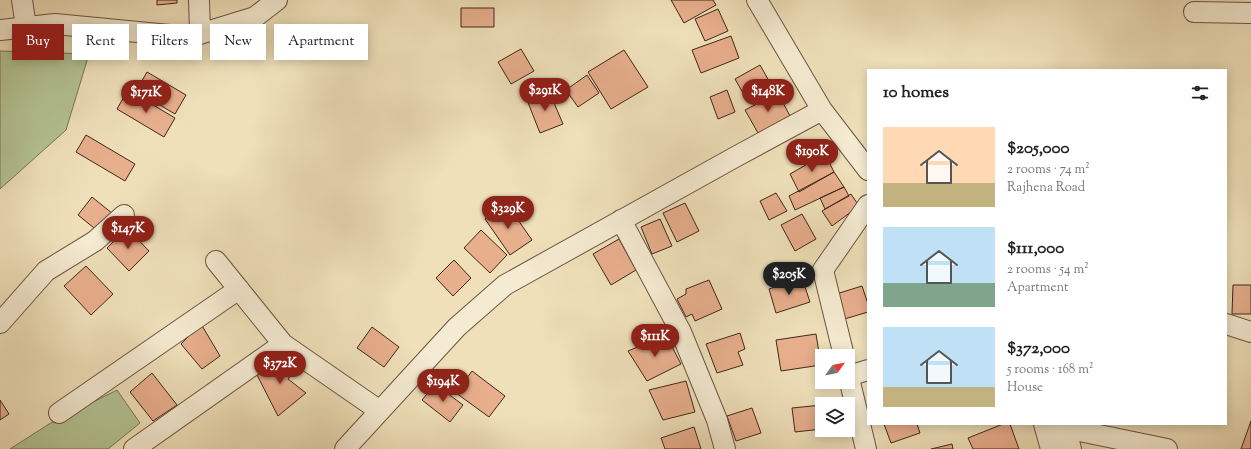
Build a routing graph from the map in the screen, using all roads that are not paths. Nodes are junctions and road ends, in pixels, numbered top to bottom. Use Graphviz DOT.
graph roads {
  1 [pos="22,0"];
  2 [pos="199,0"];
  3 [pos="277,0"];
  4 [pos="757,0"];
  5 [pos="1194,12"];
  6 [pos="1251,13"];
  7 [pos="26,24"];
  8 [pos="200,24"];
  9 [pos="64,25"];
  10 [pos="12,29"];
  11 [pos="0,30"];
  12 [pos="137,32"];
  13 [pos="202,32"];
  14 [pos="822,110"];
  15 [pos="867,169"];
  16 [pos="867,207"];
  17 [pos="124,215"];
  18 [pos="621,220"];
  19 [pos="216,262"];
  20 [pos="239,289"];
  21 [pos="0,323"];
  22 [pos="1227,324"];
  23 [pos="1251,332"];
  24 [pos="283,344"];
  25 [pos="842,349"];
  26 [pos="867,370"];
  27 [pos="855,373"];
  28 [pos="851,389"];
  29 [pos="380,411"];
  30 [pos="60,413"];
  31 [pos="1044,425"];
  32 [pos="1065,426"];
  33 [pos="134,449"];
  34 [pos="345,449"];
  35 [pos="725,449"];
  36 [pos="866,449"];
  37 [pos="1051,449"];
  38 [pos="1071,449"];
  39 [pos="1167,449"];
  1 -- 7 [label="street"];
  2 -- 8 [label="street"];
  3 -- 13 [label="street"];
  4 -- 14 [label="street"];
  5 -- 6 [label="street"];
  9 -- 12 [label="street"];
  10 -- 11 [label="street"];
  14 -- 15 [label="street"];
  14 -- 18 [label="street"];
  16 -- 25 [label="street"];
  17 -- 21 [label="street"];
  18 -- 29 [label="street"];
  18 -- 35 [label="street"];
  19 -- 20 [label="street"];
  20 -- 24 [label="street"];
  20 -- 30 [label="street"];
  22 -- 23 [label="street"];
  24 -- 29 [label="street"];
  24 -- 33 [label="street"];
  26 -- 27 [label="street"];
  28 -- 36 [label="street"];
  29 -- 34 [label="street"];
  31 -- 37 [label="street"];
  32 -- 38 [label="street"];
  32 -- 39 [label="street"];
}
